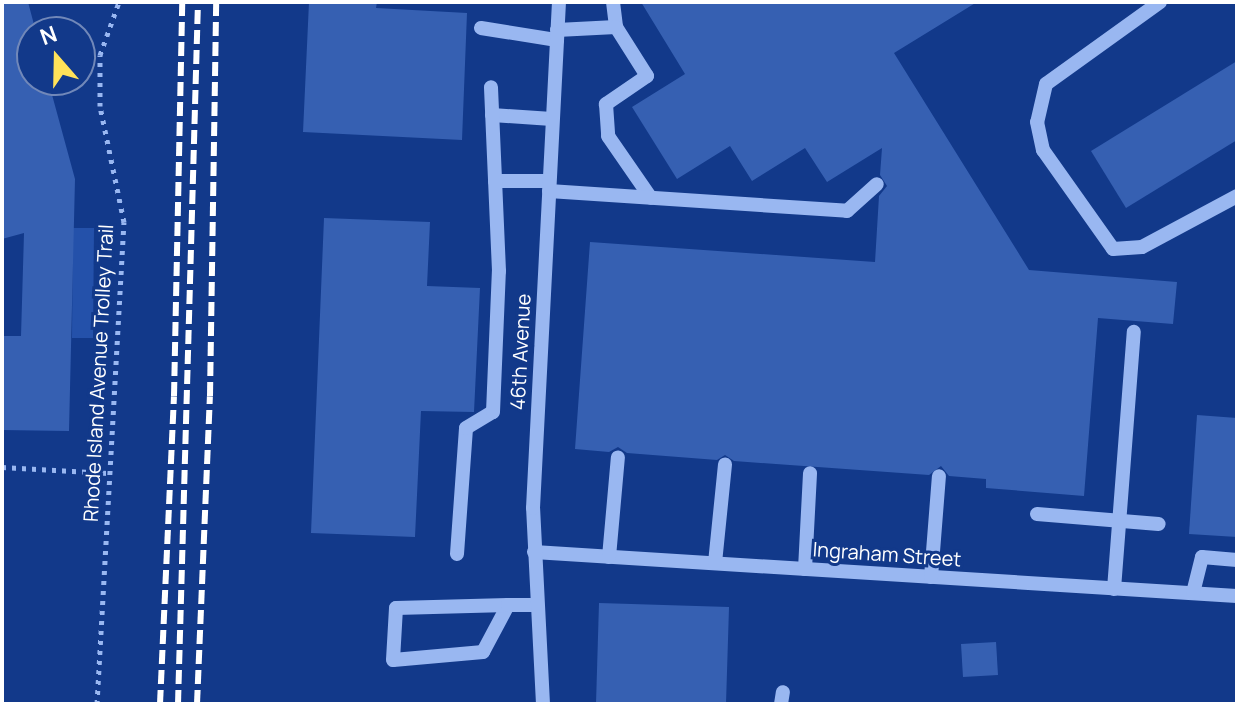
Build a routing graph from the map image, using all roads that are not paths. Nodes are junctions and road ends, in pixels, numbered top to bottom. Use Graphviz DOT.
graph roads {
  1 [pos="559,2"];
  2 [pos="613,2"];
  3 [pos="1160,2"];
  4 [pos="616,27"];
  5 [pos="481,28"];
  6 [pos="557,35"];
  7 [pos="491,87"];
  8 [pos="492,115"];
  9 [pos="552,119"];
  10 [pos="495,181"];
  11 [pos="877,184"];
  12 [pos="549,186"];
  13 [pos="1237,196"];
  14 [pos="651,198"];
  15 [pos="1134,332"];
  16 [pos="618,457"];
  17 [pos="725,465"];
  18 [pos="810,473"];
  19 [pos="939,476"];
  20 [pos="1037,514"];
  21 [pos="1121,521"];
  22 [pos="1159,524"];
  23 [pos="534,552"];
  24 [pos="457,554"];
  25 [pos="609,557"];
  26 [pos="1237,560"];
  27 [pos="715,563"];
  28 [pos="805,569"];
  29 [pos="931,577"];
  30 [pos="1114,589"];
  31 [pos="1193,593"];
  32 [pos="1237,596"];
  33 [pos="508,605"];
  34 [pos="537,605"];
  35 [pos="543,704"];
  1 -- 6 [label="street, 46th Avenue"];
  2 -- 4 [label="street"];
  3 -- 13 [label="street"];
  4 -- 6 [label="street"];
  4 -- 14 [label="street"];
  5 -- 6 [label="street"];
  6 -- 9 [label="street, 46th Avenue"];
  7 -- 8 [label="street"];
  8 -- 9 [label="street"];
  8 -- 10 [label="street"];
  9 -- 12 [label="street, 46th Avenue"];
  10 -- 12 [label="street"];
  10 -- 24 [label="street"];
  11 -- 14 [label="street"];
  12 -- 14 [label="street"];
  12 -- 23 [label="street, 46th Avenue"];
  15 -- 21 [label="street"];
  16 -- 25 [label="street"];
  17 -- 27 [label="street"];
  18 -- 28 [label="street"];
  19 -- 29 [label="street"];
  20 -- 21 [label="street"];
  21 -- 22 [label="street"];
  21 -- 30 [label="street"];
  23 -- 25 [label="street, Ingraham Street"];
  23 -- 34 [label="street, 46th Avenue"];
  25 -- 27 [label="street, Ingraham Street"];
  26 -- 31 [label="street"];
  27 -- 28 [label="street, Ingraham Street"];
  28 -- 29 [label="street, Ingraham Street"];
  29 -- 30 [label="street, Ingraham Street"];
  30 -- 31 [label="street, Ingraham Street"];
  31 -- 32 [label="street, Ingraham Street"];
  33 -- 33 [label="street"];
  33 -- 34 [label="street"];
  34 -- 35 [label="street, 46th Avenue"];
}
